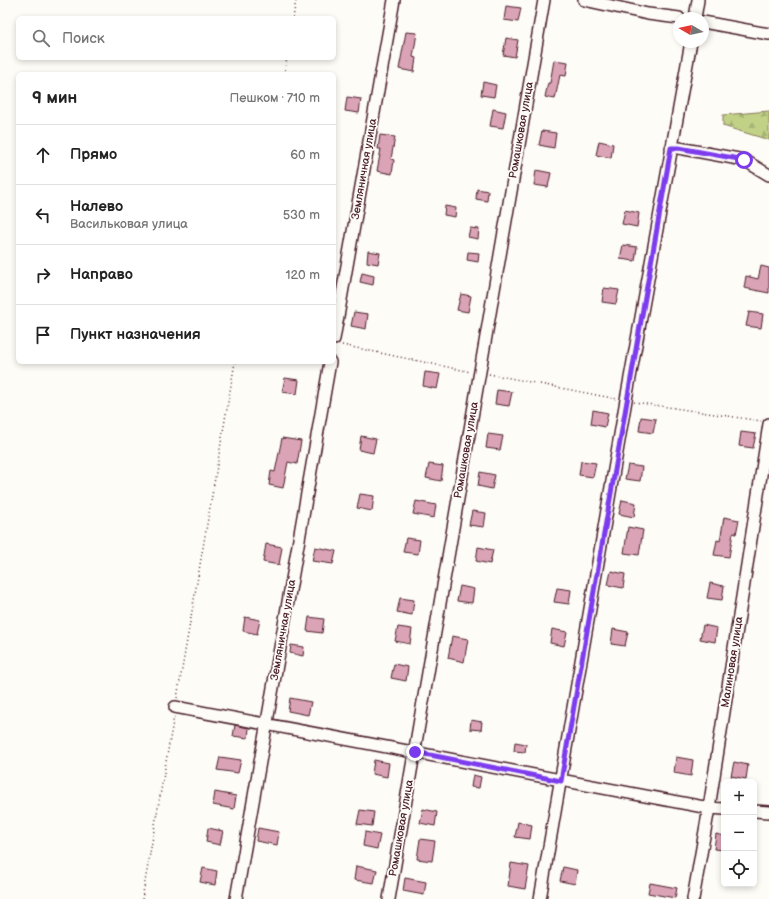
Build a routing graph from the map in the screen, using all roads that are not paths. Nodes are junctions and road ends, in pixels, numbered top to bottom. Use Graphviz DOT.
graph roads {
  1 [pos="394,0"];
  2 [pos="544,0"];
  3 [pos="584,0"];
  4 [pos="698,0"];
  5 [pos="696,12"];
  6 [pos="673,17"];
  7 [pos="709,23"];
  8 [pos="769,34"];
  9 [pos="690,48"];
  10 [pos="671,148"];
  11 [pos="769,175"];
  12 [pos="338,342"];
  13 [pos="330,364"];
  14 [pos="769,424"];
  15 [pos="175,707"];
  16 [pos="266,724"];
  17 [pos="415,752"];
  18 [pos="561,781"];
  19 [pos="709,808"];
  20 [pos="721,809"];
  21 [pos="757,811"];
  22 [pos="769,812"];
  23 [pos="236,899"];
  24 [pos="388,899"];
  25 [pos="540,899"];
  26 [pos="693,899"];
  1 -- 12 [label="street, Земляничная улица"];
  2 -- 17 [label="street, Ромашковая улица"];
  3 -- 6 [label="street"];
  4 -- 5 [label="street"];
  7 -- 8 [label="street"];
  9 -- 10 [label="street"];
  10 -- 11 [label="street"];
  10 -- 18 [label="street"];
  13 -- 16 [label="street, Земляничная улица"];
  14 -- 19 [label="street, Малиновая улица"];
  15 -- 16 [label="street"];
  16 -- 17 [label="street"];
  16 -- 23 [label="street, Земляничная улица"];
  17 -- 18 [label="street"];
  17 -- 24 [label="street, Ромашковая улица"];
  18 -- 19 [label="street"];
  18 -- 25 [label="street"];
  19 -- 20 [label="street"];
  19 -- 26 [label="street, Малиновая улица"];
  21 -- 22 [label="street"];
}
